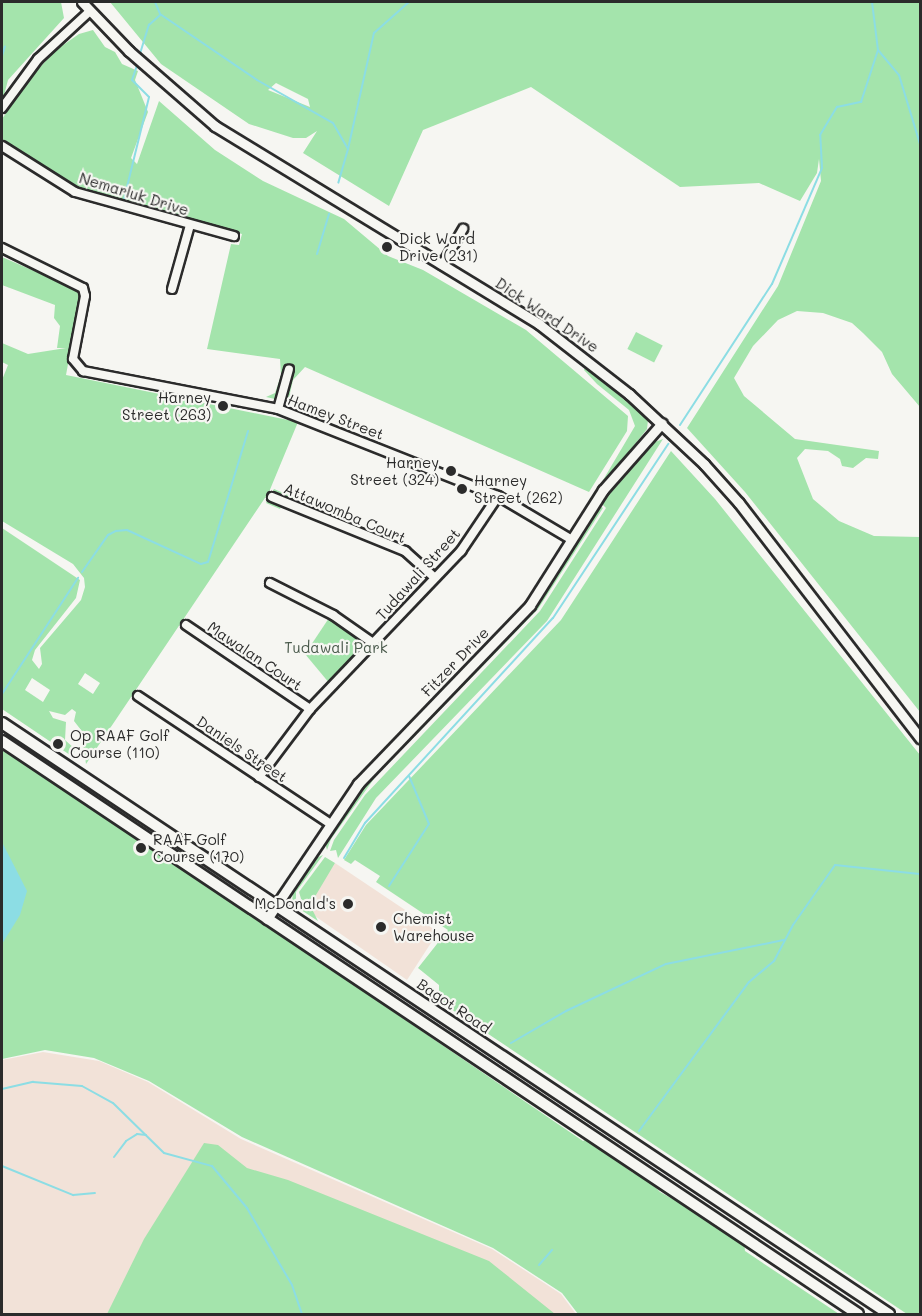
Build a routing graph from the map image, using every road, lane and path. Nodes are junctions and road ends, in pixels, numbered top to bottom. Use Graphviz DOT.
graph roads {
  1 [pos="82,2"];
  2 [pos="90,11"];
  3 [pos="2,108"];
  4 [pos="2,146"];
  5 [pos="189,225"];
  6 [pos="463,228"];
  7 [pos="234,236"];
  8 [pos="2,248"];
  9 [pos="442,265"];
  10 [pos="172,289"];
  11 [pos="289,369"];
  12 [pos="278,409"];
  13 [pos="662,423"];
  14 [pos="498,496"];
  15 [pos="272,497"];
  16 [pos="572,540"];
  17 [pos="435,578"];
  18 [pos="270,583"];
  19 [pos="186,626"];
  20 [pos="373,643"];
  21 [pos="138,696"];
  22 [pos="310,709"];
  23 [pos="2,723"];
  24 [pos="921,738"];
  25 [pos="2,741"];
  26 [pos="259,777"];
  27 [pos="331,824"];
  28 [pos="277,905"];
  29 [pos="267,919"];
  30 [pos="858,1314"];
  31 [pos="889,1314"];
  1 -- 2 [label="street, Dick Ward Drive"];
  2 -- 3 [label="street"];
  2 -- 9 [label="street, Dick Ward Drive"];
  4 -- 5 [label="street, Nemarluk Drive"];
  5 -- 7 [label="street, Nemarluk Drive"];
  5 -- 10 [label="street"];
  6 -- 9 [label="street"];
  8 -- 12 [label="street, Hamey Street"];
  9 -- 13 [label="street, Dick Ward Drive"];
  11 -- 12 [label="street"];
  12 -- 14 [label="street, Hamey Street"];
  13 -- 16 [label="street, Fitzer Drive"];
  13 -- 24 [label="street, Dick Ward Drive"];
  14 -- 16 [label="street, Hamey Street"];
  14 -- 17 [label="street, Tudawali Street"];
  15 -- 17 [label="street, Attawomba Court"];
  16 -- 27 [label="street, Fitzer Drive"];
  17 -- 20 [label="street, Tudawali Street"];
  18 -- 20 [label="street"];
  19 -- 22 [label="street, Mawalan Court"];
  20 -- 22 [label="street, Tudawali Street"];
  21 -- 26 [label="street, Daniels Street"];
  22 -- 26 [label="street, Tudawali Street"];
  23 -- 28 [label="main road, Bagot Road"];
  25 -- 29 [label="main road"];
  26 -- 27 [label="street, Daniels Street"];
  27 -- 28 [label="street, Fitzer Drive"];
  28 -- 29 [label="street, Fitzer Drive"];
  28 -- 31 [label="main road, Bagot Road"];
  29 -- 30 [label="main road"];
}
